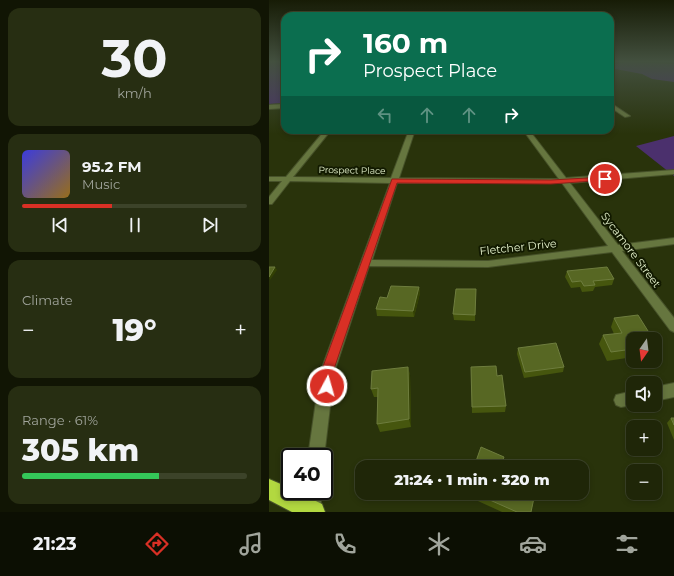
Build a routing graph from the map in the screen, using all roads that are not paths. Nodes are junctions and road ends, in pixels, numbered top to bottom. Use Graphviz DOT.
graph roads {
  1 [pos="281,106"];
  2 [pos="269,107"];
  3 [pos="614,108"];
  4 [pos="627,116"];
  5 [pos="325,134"];
  6 [pos="411,134"];
  7 [pos="529,134"];
  8 [pos="674,172"];
  9 [pos="269,179"];
  10 [pos="287,179"];
  11 [pos="395,180"];
  12 [pos="565,181"];
  13 [pos="269,202"];
  14 [pos="674,241"];
  15 [pos="615,248"];
  16 [pos="365,263"];
  17 [pos="674,327"];
  18 [pos="674,390"];
  19 [pos="662,393"];
  20 [pos="318,448"];
  21 [pos="269,489"];
  22 [pos="312,506"];
  1 -- 2 [label="street"];
  3 -- 4 [label="street"];
  5 -- 10 [label="street"];
  6 -- 11 [label="street"];
  7 -- 12 [label="street, Sycamore Street"];
  8 -- 12 [label="street, Prospect Place"];
  9 -- 10 [label="street, Prospect Place"];
  10 -- 11 [label="street, Prospect Place"];
  10 -- 13 [label="street"];
  11 -- 12 [label="street, Prospect Place"];
  11 -- 16 [label="street"];
  12 -- 15 [label="street, Sycamore Street"];
  14 -- 15 [label="street, Fletcher Drive"];
  15 -- 16 [label="street, Fletcher Drive"];
  15 -- 17 [label="street, Sycamore Street"];
  16 -- 20 [label="street"];
  18 -- 19 [label="street"];
  21 -- 22 [label="highway"];
}
